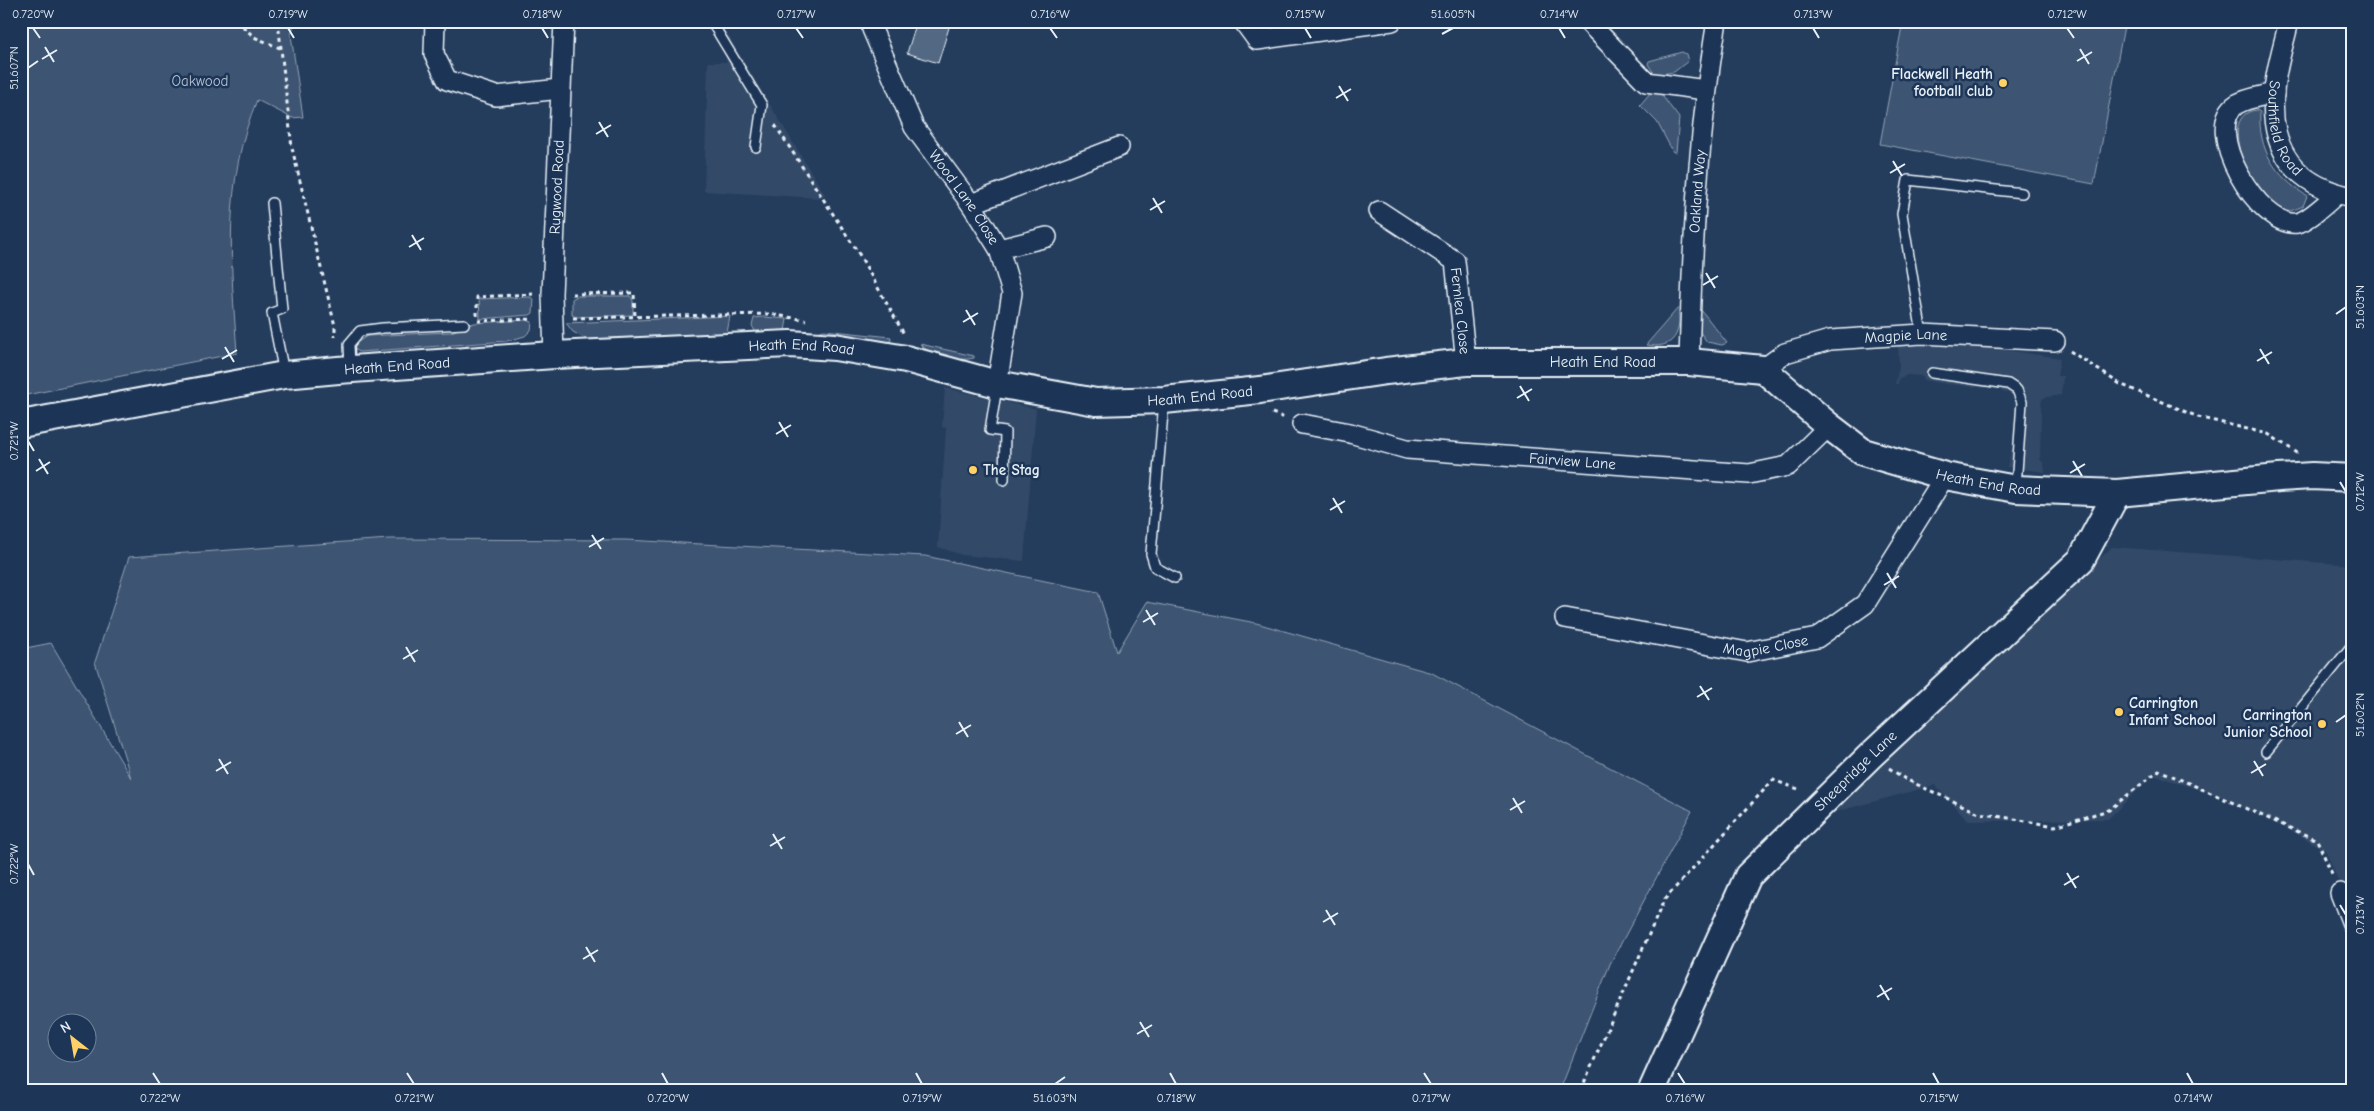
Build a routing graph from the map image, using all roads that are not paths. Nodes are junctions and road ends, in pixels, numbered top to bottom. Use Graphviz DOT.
graph roads {
  1 [pos="435,21"];
  2 [pos="564,21"];
  3 [pos="711,21"];
  4 [pos="872,21"];
  5 [pos="1243,21"];
  6 [pos="1392,21"];
  7 [pos="1587,21"];
  8 [pos="1717,21"];
  9 [pos="2289,21"];
  10 [pos="560,89"];
  11 [pos="1706,90"];
  12 [pos="2274,93"];
  13 [pos="756,147"];
  14 [pos="1118,147"];
  15 [pos="2022,193"];
  16 [pos="2345,196"];
  17 [pos="272,203"];
  18 [pos="971,204"];
  19 [pos="1379,211"];
  20 [pos="1047,237"];
  21 [pos="999,249"];
  22 [pos="464,324"];
  23 [pos="1922,334"];
  24 [pos="2055,341"];
  25 [pos="554,355"];
  26 [pos="1466,362"];
  27 [pos="1689,362"];
  28 [pos="350,368"];
  29 [pos="1763,369"];
  30 [pos="1932,373"];
  31 [pos="284,375"];
  32 [pos="998,384"];
  33 [pos="1164,400"];
  34 [pos="21,424"];
  35 [pos="1302,424"];
  36 [pos="1829,426"];
  37 [pos="1945,476"];
  38 [pos="2353,478"];
  39 [pos="1004,480"];
  40 [pos="2016,489"];
  41 [pos="2117,493"];
  42 [pos="1175,578"];
  43 [pos="1565,618"];
  44 [pos="2353,644"];
  45 [pos="2266,752"];
  46 [pos="2340,893"];
  47 [pos="2353,926"];
  48 [pos="1652,1090"];
  1 -- 10 [label="street"];
  2 -- 10 [label="street, Rugwood Road"];
  3 -- 13 [label="lane"];
  4 -- 18 [label="street, Wood Lane Close"];
  5 -- 6 [label="street"];
  7 -- 11 [label="street"];
  8 -- 11 [label="street, Oakland Way"];
  9 -- 12 [label="street, Southfield Road"];
  10 -- 25 [label="street, Rugwood Road"];
  11 -- 27 [label="street, Oakland Way"];
  12 -- 16 [label="street, Southfield Road"];
  12 -- 16 [label="street"];
  14 -- 18 [label="street"];
  15 -- 23 [label="lane"];
  17 -- 31 [label="lane"];
  18 -- 21 [label="street, Wood Lane Close"];
  19 -- 26 [label="street, Fernlea Close"];
  20 -- 21 [label="street"];
  21 -- 32 [label="street, Wood Lane Close"];
  22 -- 28 [label="lane"];
  23 -- 24 [label="street, Magpie Lane"];
  23 -- 29 [label="street, Magpie Lane"];
  25 -- 28 [label="street, Heath End Road"];
  25 -- 32 [label="street, Heath End Road"];
  26 -- 27 [label="street, Heath End Road"];
  26 -- 33 [label="street, Heath End Road"];
  27 -- 29 [label="street, Heath End Road"];
  28 -- 31 [label="street, Heath End Road"];
  29 -- 36 [label="street, Heath End Road"];
  30 -- 40 [label="lane"];
  31 -- 34 [label="street, Heath End Road"];
  32 -- 33 [label="street, Heath End Road"];
  32 -- 39 [label="lane"];
  33 -- 42 [label="lane"];
  35 -- 36 [label="street, Fairview Lane"];
  36 -- 37 [label="street, Heath End Road"];
  37 -- 40 [label="street, Heath End Road"];
  37 -- 43 [label="street, Magpie Close"];
  38 -- 41 [label="street, Heath End Road"];
  40 -- 41 [label="street, Heath End Road"];
  41 -- 48 [label="street, Sheepridge Lane"];
  44 -- 45 [label="lane"];
  46 -- 47 [label="street"];
}
